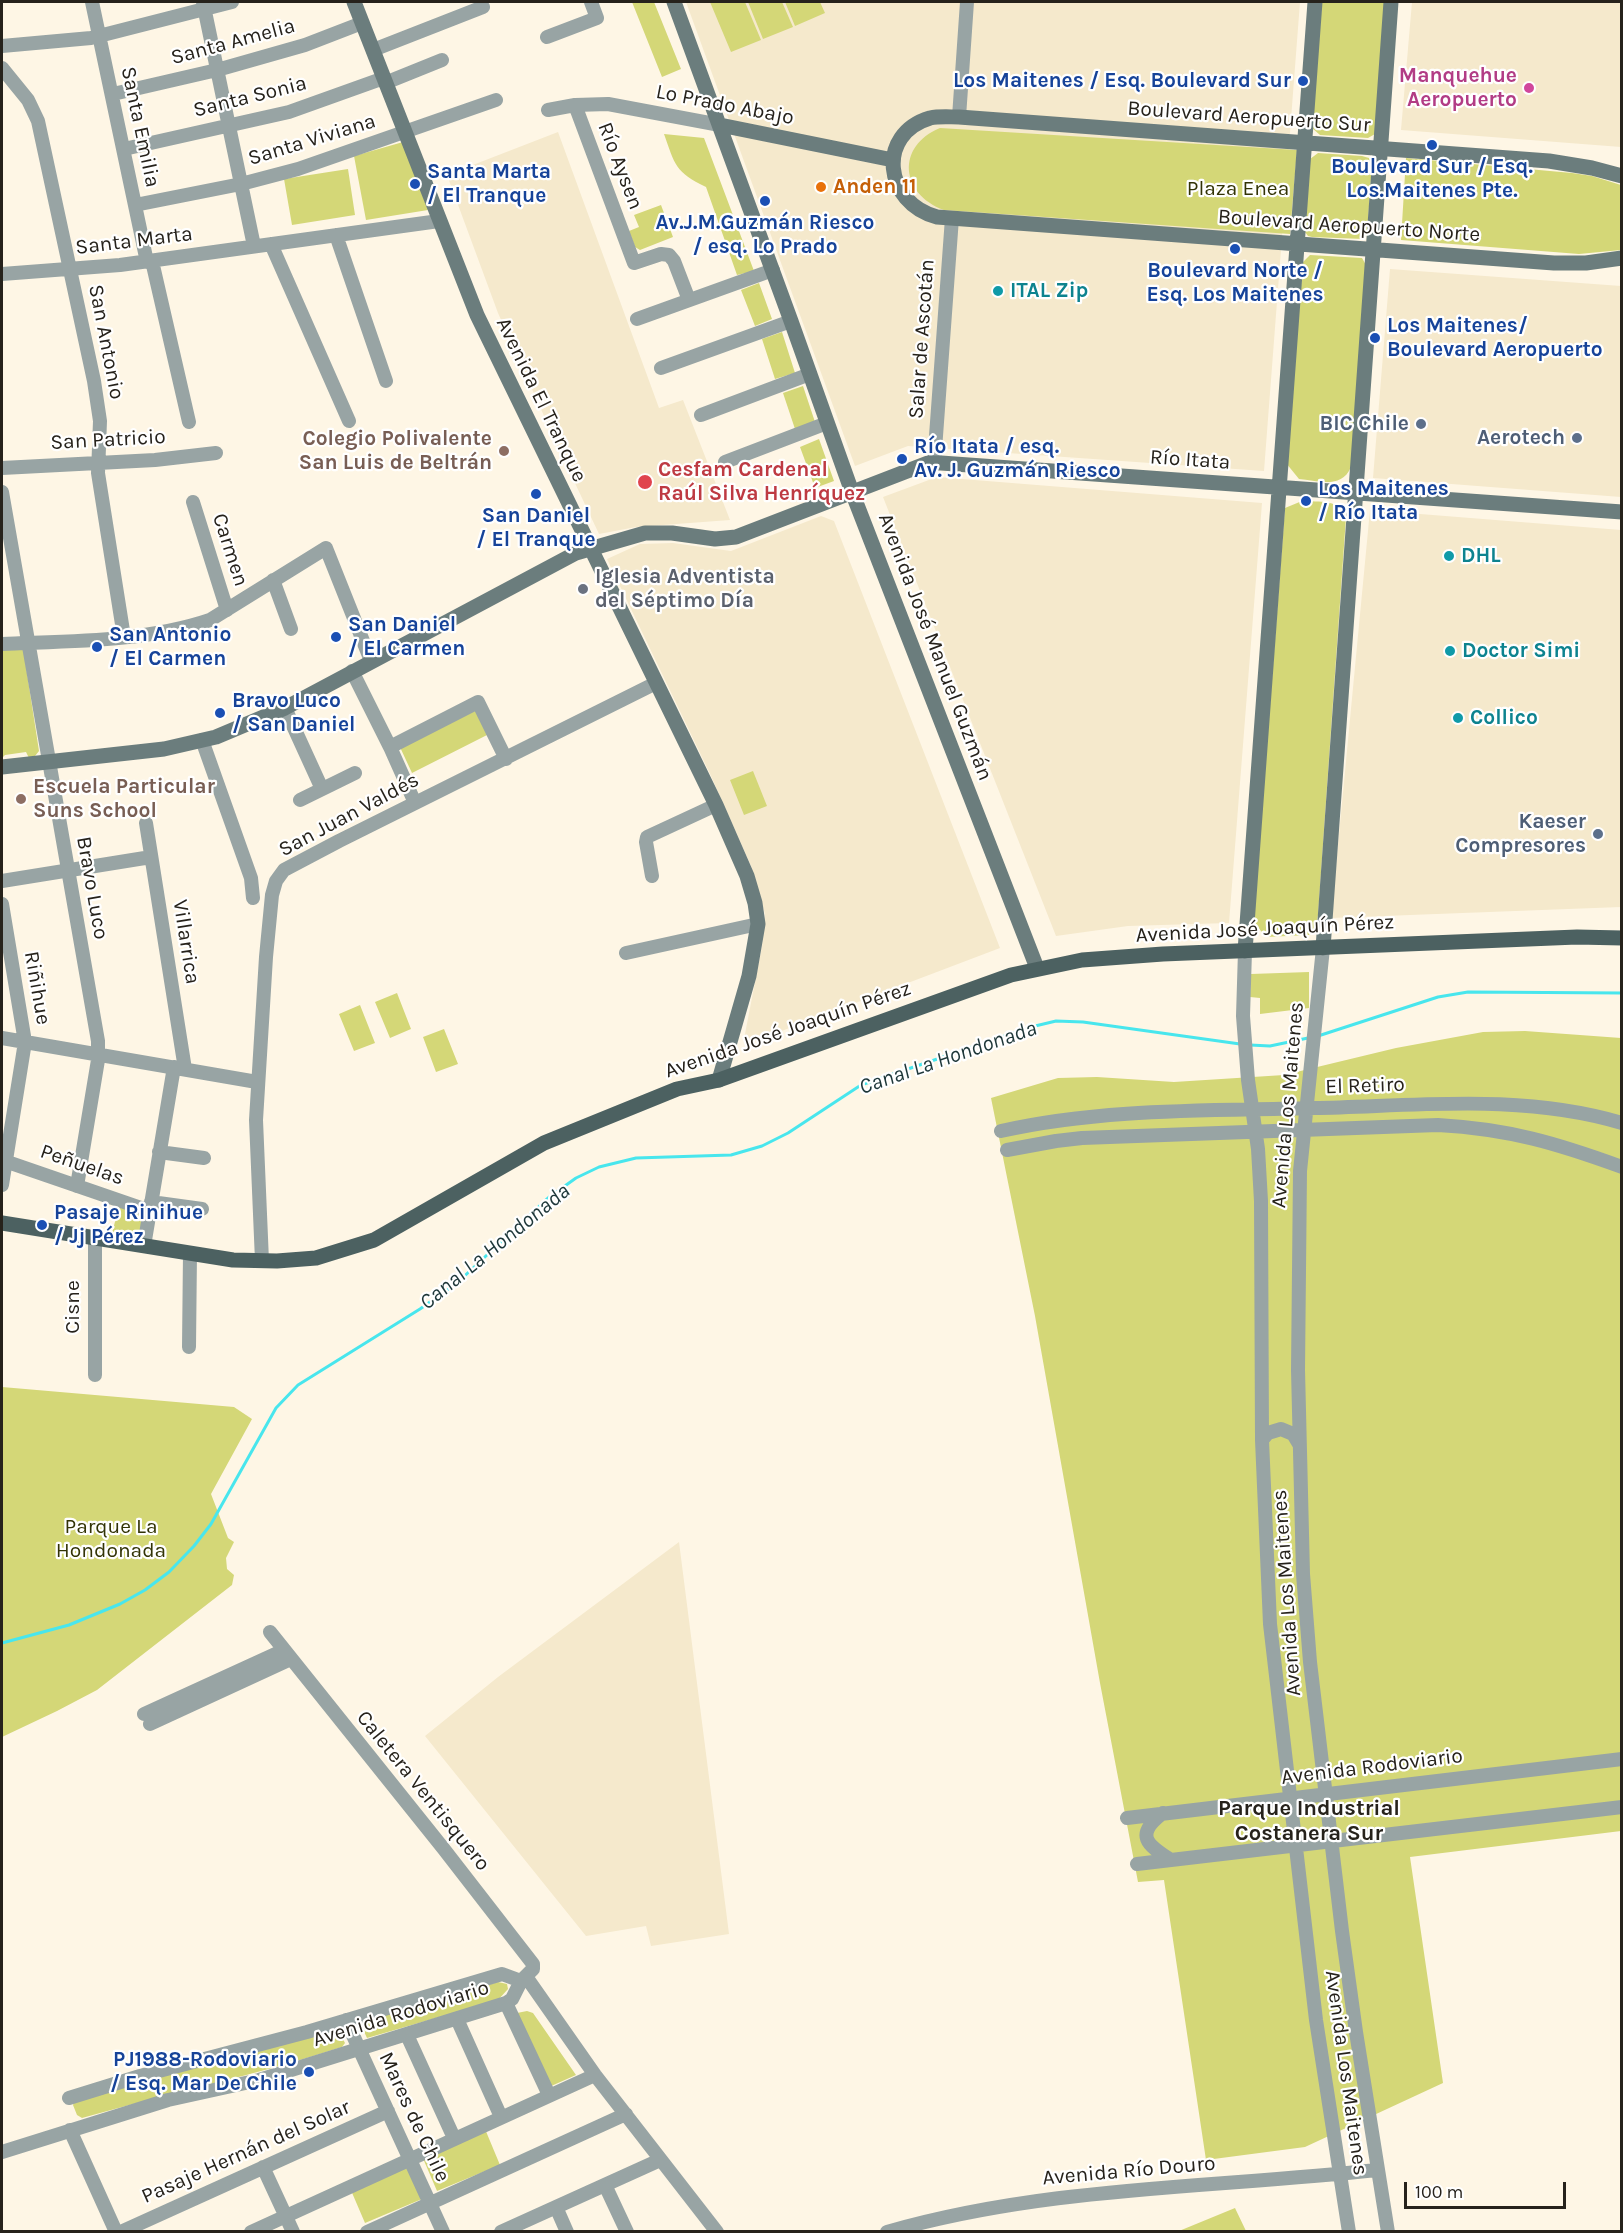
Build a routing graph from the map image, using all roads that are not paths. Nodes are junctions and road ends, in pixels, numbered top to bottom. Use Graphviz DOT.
graph roads {
  1 [pos="92,2"];
  2 [pos="232,2"];
  3 [pos="354,2"];
  4 [pos="591,2"];
  5 [pos="674,2"];
  6 [pos="967,2"];
  7 [pos="1315,2"];
  8 [pos="1391,2"];
  9 [pos="204,5"];
  10 [pos="483,7"];
  11 [pos="362,23"];
  12 [pos="100,36"];
  13 [pos="547,37"];
  14 [pos="2,46"];
  15 [pos="373,50"];
  16 [pos="442,60"];
  17 [pos="2,68"];
  18 [pos="217,70"];
  19 [pos="385,80"];
  20 [pos="113,94"];
  21 [pos="496,100"];
  22 [pos="574,105"];
  23 [pos="548,110"];
  24 [pos="958,117"];
  25 [pos="720,125"];
  26 [pos="229,126"];
  27 [pos="405,133"];
  28 [pos="1304,143"];
  29 [pos="1380,147"];
  30 [pos="124,149"];
  31 [pos="893,160"];
  32 [pos="1622,176"];
  33 [pos="241,184"];
  34 [pos="135,204"];
  35 [pos="952,218"];
  36 [pos="439,221"];
  37 [pos="336,235"];
  38 [pos="1298,243"];
  39 [pos="271,244"];
  40 [pos="254,246"];
  41 [pos="1373,249"];
  42 [pos="1622,258"];
  43 [pos="149,262"];
  44 [pos="70,269"];
  45 [pos="773,270"];
  46 [pos="2,274"];
  47 [pos="689,300"];
  48 [pos="637,319"];
  49 [pos="792,321"];
  50 [pos="661,368"];
  51 [pos="810,374"];
  52 [pos="386,381"];
  53 [pos="701,415"];
  54 [pos="349,421"];
  55 [pos="189,422"];
  56 [pos="827,423"];
  57 [pos="216,453"];
  58 [pos="98,462"];
  59 [pos="725,462"];
  60 [pos="934,463"];
  61 [pos="2,468"];
  62 [pos="1279,488"];
  63 [pos="2,492"];
  64 [pos="852,492"];
  65 [pos="1356,492"];
  66 [pos="193,502"];
  67 [pos="1622,512"];
  68 [pos="591,549"];
  69 [pos="273,580"];
  70 [pos="227,610"];
  71 [pos="291,629"];
  72 [pos="124,637"];
  73 [pos="28,643"];
  74 [pos="2,644"];
  75 [pos="370,662"];
  76 [pos="352,671"];
  77 [pos="656,683"];
  78 [pos="285,708"];
  79 [pos="202,740"];
  80 [pos="390,747"];
  81 [pos="506,759"];
  82 [pos="49,762"];
  83 [pos="2,767"];
  84 [pos="355,773"];
  85 [pos="322,789"];
  86 [pos="300,800"];
  87 [pos="415,803"];
  88 [pos="716,805"];
  89 [pos="146,823"];
  90 [pos="152,857"];
  91 [pos="68,871"];
  92 [pos="652,876"];
  93 [pos="2,882"];
  94 [pos="253,898"];
  95 [pos="2,904"];
  96 [pos="758,924"];
  97 [pos="1622,938"];
  98 [pos="1323,948"];
  99 [pos="1245,951"];
  100 [pos="626,953"];
  101 [pos="1037,968"];
  102 [pos="2,1038"];
  103 [pos="25,1041"];
  104 [pos="98,1054"];
  105 [pos="179,1068"];
  106 [pos="719,1080"];
  107 [pos="258,1083"];
  108 [pos="1252,1109"];
  109 [pos="1306,1109"];
  110 [pos="1622,1123"];
  111 [pos="1029,1125"];
  112 [pos="1303,1130"];
  113 [pos="1001,1131"];
  114 [pos="1256,1131"];
  115 [pos="1030,1145"];
  116 [pos="1007,1150"];
  117 [pos="159,1152"];
  118 [pos="204,1158"];
  119 [pos="4,1160"];
  120 [pos="1622,1167"];
  121 [pos="2,1185"];
  122 [pos="77,1186"];
  123 [pos="150,1207"];
  124 [pos="202,1209"];
  125 [pos="2,1223"];
  126 [pos="95,1238"];
  127 [pos="144,1246"];
  128 [pos="190,1253"];
  129 [pos="262,1261"];
  130 [pos="189,1347"];
  131 [pos="95,1375"];
  132 [pos="1262,1440"];
  133 [pos="1299,1444"];
  134 [pos="270,1632"];
  135 [pos="287,1654"];
  136 [pos="153,1716"];
  137 [pos="1622,1759"];
  138 [pos="1326,1794"];
  139 [pos="1288,1798"];
  140 [pos="1622,1807"];
  141 [pos="1163,1813"];
  142 [pos="1127,1818"];
  143 [pos="1331,1842"];
  144 [pos="1295,1846"];
  145 [pos="1171,1860"];
  146 [pos="1137,1864"];
  147 [pos="524,1979"];
  148 [pos="506,2003"];
  149 [pos="457,2019"];
  150 [pos="346,2020"];
  151 [pos="407,2035"];
  152 [pos="360,2049"];
  153 [pos="595,2075"];
  154 [pos="549,2095"];
  155 [pos="69,2098"];
  156 [pos="388,2110"];
  157 [pos="626,2114"];
  158 [pos="501,2117"];
  159 [pos="70,2130"];
  160 [pos="454,2138"];
  161 [pos="2,2152"];
  162 [pos="411,2158"];
  163 [pos="660,2160"];
  164 [pos="263,2167"];
  165 [pos="1377,2170"];
  166 [pos="1340,2174"];
  167 [pos="605,2186"];
  168 [pos="430,2202"];
  169 [pos="556,2207"];
  170 [pos="285,2216"];
  171 [pos="505,2231"];
  172 [pos="118,2232"];
  173 [pos="251,2232"];
  174 [pos="293,2232"];
  175 [pos="367,2232"];
  176 [pos="443,2232"];
  177 [pos="567,2232"];
  178 [pos="627,2232"];
  179 [pos="717,2232"];
  180 [pos="886,2232"];
  181 [pos="1350,2232"];
  182 [pos="1388,2232"];
  1 -- 12 [label="street, Santa Emilia"];
  2 -- 9 [label="street"];
  3 -- 11 [label="street, Avenida El Tranque"];
  4 -- 13 [label="street"];
  5 -- 25 [label="street, Avenida José Manuel Guzmán"];
  6 -- 24 [label="street"];
  7 -- 28 [label="street"];
  8 -- 29 [label="street"];
  9 -- 12 [label="street"];
  9 -- 18 [label="street"];
  10 -- 15 [label="street"];
  11 -- 15 [label="street, Avenida El Tranque"];
  11 -- 18 [label="street, Santa Amelia"];
  12 -- 14 [label="street"];
  12 -- 20 [label="street, Santa Emilia"];
  15 -- 19 [label="street, Avenida El Tranque"];
  16 -- 19 [label="street, Santa Sonia"];
  17 -- 44 [label="street, San Antonio"];
  18 -- 20 [label="street, Santa Amelia"];
  18 -- 26 [label="street"];
  19 -- 26 [label="street, Santa Sonia"];
  19 -- 27 [label="street, Avenida El Tranque"];
  20 -- 30 [label="street, Santa Emilia"];
  21 -- 27 [label="street, Santa Viviana"];
  22 -- 23 [label="street, Lo Prado Abajo"];
  22 -- 25 [label="street, Lo Prado Abajo"];
  22 -- 47 [label="street, Río Aysen"];
  24 -- 28 [label="street, Boulevard Aeropuerto Sur"];
  24 -- 31 [label="street, Boulevard Aeropuerto Sur"];
  25 -- 31 [label="street, Lo Prado Abajo"];
  25 -- 45 [label="street, Avenida José Manuel Guzmán"];
  26 -- 30 [label="street, Santa Sonia"];
  26 -- 33 [label="street"];
  27 -- 33 [label="street, Santa Viviana"];
  27 -- 36 [label="street, Avenida El Tranque"];
  28 -- 29 [label="street, Boulevard Aeropuerto Sur"];
  28 -- 38 [label="street"];
  29 -- 32 [label="street, Boulevard Aeropuerto Sur"];
  29 -- 41 [label="street"];
  30 -- 34 [label="street, Santa Emilia"];
  31 -- 35 [label="street, Boulevard Aeropuerto Norte"];
  33 -- 34 [label="street, Santa Viviana"];
  33 -- 40 [label="street"];
  34 -- 43 [label="street, Santa Emilia"];
  35 -- 38 [label="street, Boulevard Aeropuerto Norte"];
  35 -- 60 [label="street, Salar de Ascotán"];
  36 -- 37 [label="street, Santa Marta"];
  36 -- 68 [label="street, Avenida El Tranque"];
  37 -- 39 [label="street, Santa Marta"];
  37 -- 52 [label="street"];
  38 -- 41 [label="street, Boulevard Aeropuerto Norte"];
  38 -- 62 [label="street"];
  39 -- 40 [label="street, Santa Marta"];
  39 -- 54 [label="street"];
  40 -- 43 [label="street, Santa Marta"];
  41 -- 42 [label="street, Boulevard Aeropuerto Norte"];
  41 -- 65 [label="street"];
  43 -- 44 [label="street, Santa Marta"];
  43 -- 55 [label="street, Santa Emilia"];
  44 -- 46 [label="street, Santa Marta"];
  44 -- 58 [label="street, San Antonio"];
  45 -- 47 [label="street"];
  45 -- 49 [label="street, Avenida José Manuel Guzmán"];
  47 -- 48 [label="street"];
  49 -- 50 [label="street"];
  49 -- 51 [label="street, Avenida José Manuel Guzmán"];
  51 -- 53 [label="street"];
  51 -- 56 [label="street, Avenida José Manuel Guzmán"];
  56 -- 59 [label="street"];
  56 -- 64 [label="street, Avenida José Manuel Guzmán"];
  57 -- 58 [label="street, San Patricio"];
  58 -- 61 [label="street, San Patricio"];
  58 -- 72 [label="street, San Antonio"];
  60 -- 62 [label="street, Río Itata"];
  60 -- 64 [label="street, Río Itata"];
  62 -- 65 [label="street, Río Itata"];
  62 -- 99 [label="street"];
  63 -- 73 [label="street, Bravo Luco"];
  64 -- 68 [label="street, Río Itata"];
  64 -- 101 [label="street, Avenida José Manuel Guzmán"];
  65 -- 67 [label="street, Río Itata"];
  65 -- 98 [label="street"];
  66 -- 70 [label="street, Carmen"];
  68 -- 75 [label="street, Río Itata"];
  68 -- 77 [label="street, Avenida El Tranque"];
  69 -- 70 [label="street, Carmen"];
  69 -- 71 [label="street, Carmen"];
  69 -- 75 [label="street, Carmen"];
  70 -- 72 [label="street, Carmen"];
  72 -- 73 [label="street, Carmen"];
  73 -- 74 [label="street, Carmen"];
  73 -- 82 [label="street, Bravo Luco"];
  75 -- 76 [label="street, Río Itata"];
  76 -- 78 [label="street, Río Itata"];
  76 -- 80 [label="street"];
  77 -- 81 [label="street, San Juan Valdés"];
  77 -- 88 [label="street, Avenida El Tranque"];
  78 -- 79 [label="street, Río Itata"];
  78 -- 85 [label="street"];
  79 -- 82 [label="street, Río Itata"];
  79 -- 94 [label="street"];
  80 -- 81 [label="street"];
  80 -- 87 [label="street"];
  81 -- 87 [label="street, San Juan Valdés"];
  82 -- 83 [label="street, Río Itata"];
  82 -- 91 [label="street, Bravo Luco"];
  84 -- 85 [label="street"];
  85 -- 86 [label="street"];
  87 -- 107 [label="street, San Juan Valdés"];
  88 -- 92 [label="street"];
  88 -- 96 [label="street, Avenida El Tranque"];
  89 -- 90 [label="street, Villarrica"];
  90 -- 91 [label="street"];
  90 -- 105 [label="street, Villarrica"];
  91 -- 93 [label="street"];
  91 -- 104 [label="street, Bravo Luco"];
  95 -- 103 [label="street, Riñihue"];
  96 -- 100 [label="street"];
  96 -- 106 [label="street, Avenida El Tranque"];
  97 -- 98 [label="main road, Avenida José Joaquín Pérez"];
  98 -- 99 [label="main road, Avenida José Joaquín Pérez"];
  98 -- 109 [label="street, Avenida Los Maitenes"];
  99 -- 101 [label="main road, Avenida José Joaquín Pérez"];
  99 -- 108 [label="street, Avenida Los Maitenes"];
  101 -- 106 [label="main road, Avenida José Joaquín Pérez"];
  102 -- 103 [label="street"];
  103 -- 104 [label="street"];
  103 -- 119 [label="street, Riñihue"];
  104 -- 105 [label="street"];
  104 -- 122 [label="street, Bravo Luco"];
  105 -- 107 [label="street"];
  105 -- 117 [label="street, Villarrica"];
  106 -- 129 [label="main road, Avenida José Joaquín Pérez"];
  107 -- 129 [label="street, San Juan Valdés"];
  108 -- 109 [label="street, El Retiro"];
  108 -- 111 [label="street, El Retiro"];
  108 -- 114 [label="street, Avenida Los Maitenes"];
  109 -- 110 [label="street, El Retiro"];
  109 -- 112 [label="street, Avenida Los Maitenes"];
  111 -- 113 [label="street, El Retiro"];
  111 -- 115 [label="street"];
  112 -- 114 [label="street, El Retiro"];
  112 -- 120 [label="street, El Retiro"];
  112 -- 133 [label="street, Avenida Los Maitenes"];
  114 -- 115 [label="street, El Retiro"];
  114 -- 132 [label="street, Avenida Los Maitenes"];
  115 -- 116 [label="street, El Retiro"];
  117 -- 118 [label="street"];
  117 -- 123 [label="street, Villarrica"];
  119 -- 121 [label="street, Riñihue"];
  119 -- 122 [label="street, Peñuelas"];
  122 -- 123 [label="street, Peñuelas"];
  123 -- 124 [label="street, Peñuelas"];
  123 -- 127 [label="street, Villarrica"];
  125 -- 126 [label="main road, Avenida José Joaquín Pérez"];
  126 -- 127 [label="main road, Avenida José Joaquín Pérez"];
  126 -- 131 [label="street, Cisne"];
  127 -- 128 [label="main road, Avenida José Joaquín Pérez"];
  128 -- 129 [label="main road, Avenida José Joaquín Pérez"];
  128 -- 130 [label="street"];
  132 -- 133 [label="street"];
  132 -- 139 [label="street, Avenida Los Maitenes"];
  133 -- 138 [label="street, Avenida Los Maitenes"];
  134 -- 135 [label="street, Caletera Ventisquero"];
  135 -- 136 [label="street"];
  135 -- 147 [label="street, Caletera Ventisquero"];
  137 -- 138 [label="street, Avenida Rodoviario"];
  138 -- 139 [label="street, Avenida Rodoviario"];
  138 -- 143 [label="street, Avenida Los Maitenes"];
  139 -- 141 [label="street, Avenida Rodoviario"];
  139 -- 144 [label="street, Avenida Los Maitenes"];
  140 -- 143 [label="street"];
  141 -- 142 [label="street, Avenida Rodoviario"];
  141 -- 145 [label="street"];
  143 -- 144 [label="street"];
  143 -- 165 [label="street, Avenida Los Maitenes"];
  144 -- 145 [label="street"];
  144 -- 166 [label="street, Avenida Los Maitenes"];
  145 -- 146 [label="street"];
  147 -- 148 [label="street, Avenida Rodoviario"];
  147 -- 150 [label="street, Avenida Rodoviario"];
  147 -- 153 [label="street, Caletera Ventisquero"];
  148 -- 149 [label="street, Avenida Rodoviario"];
  148 -- 154 [label="street"];
  149 -- 151 [label="street, Avenida Rodoviario"];
  149 -- 158 [label="street"];
  150 -- 152 [label="street, Mares de Chile"];
  150 -- 155 [label="street, Avenida Rodoviario"];
  151 -- 152 [label="street, Avenida Rodoviario"];
  151 -- 160 [label="street"];
  152 -- 156 [label="street, Mares de Chile"];
  152 -- 159 [label="street, Avenida Rodoviario"];
  153 -- 154 [label="street"];
  153 -- 157 [label="street, Caletera Ventisquero"];
  154 -- 158 [label="street"];
  156 -- 162 [label="street, Mares de Chile"];
  156 -- 164 [label="street, Pasaje Hernán del Solar"];
  157 -- 163 [label="street, Caletera Ventisquero"];
  157 -- 168 [label="street"];
  158 -- 160 [label="street"];
  159 -- 161 [label="street, Avenida Rodoviario"];
  159 -- 172 [label="street"];
  160 -- 162 [label="street"];
  162 -- 168 [label="street, Mares de Chile"];
  162 -- 170 [label="street"];
  163 -- 167 [label="street"];
  163 -- 179 [label="street, Caletera Ventisquero"];
  164 -- 170 [label="street"];
  164 -- 172 [label="street, Pasaje Hernán del Solar"];
  165 -- 166 [label="street, Avenida Río Douro"];
  165 -- 182 [label="street, Avenida Los Maitenes"];
  166 -- 180 [label="street, Avenida Río Douro"];
  166 -- 181 [label="street, Avenida Los Maitenes"];
  167 -- 169 [label="street"];
  167 -- 178 [label="street"];
  168 -- 175 [label="street"];
  168 -- 176 [label="street, Mares de Chile"];
  169 -- 171 [label="street"];
  169 -- 177 [label="street"];
  170 -- 173 [label="street"];
  170 -- 174 [label="street"];
}
